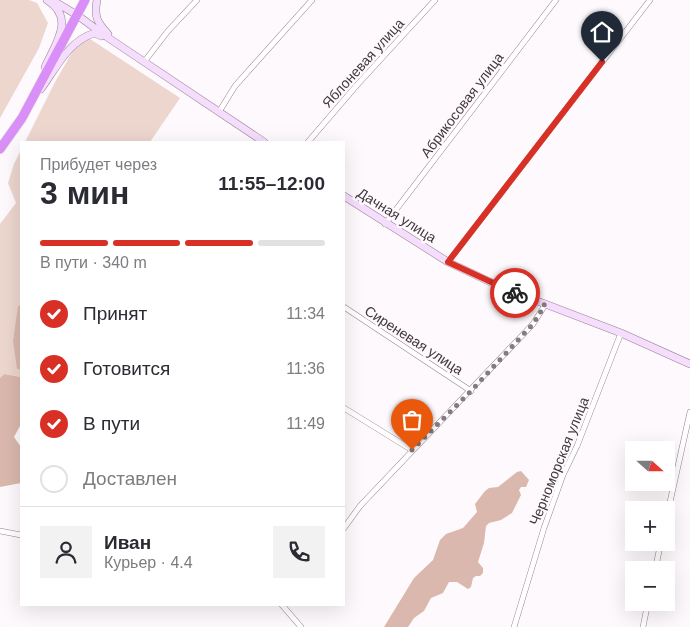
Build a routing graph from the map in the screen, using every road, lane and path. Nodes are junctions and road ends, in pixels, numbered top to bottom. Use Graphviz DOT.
graph roads {
  1 [pos="47,0"];
  2 [pos="52,0"];
  3 [pos="85,0"];
  4 [pos="97,0"];
  5 [pos="198,0"];
  6 [pos="312,0"];
  7 [pos="435,0"];
  8 [pos="556,0"];
  9 [pos="650,0"];
  10 [pos="77,15"];
  11 [pos="117,44"];
  12 [pos="144,62"];
  13 [pos="219,112"];
  14 [pos="22,118"];
  15 [pos="262,141"];
  16 [pos="309,141"];
  17 [pos="0,150"];
  18 [pos="345,197"];
  19 [pos="385,224"];
  20 [pos="448,262"];
  21 [pos="545,305"];
  22 [pos="345,308"];
  23 [pos="621,333"];
  24 [pos="690,364"];
  25 [pos="471,391"];
  26 [pos="345,409"];
  27 [pos="690,412"];
  28 [pos="412,450"];
  29 [pos="670,501"];
  30 [pos="345,527"];
  31 [pos="0,531"];
  32 [pos="20,535"];
  33 [pos="283,606"];
  34 [pos="646,611"];
  35 [pos="301,627"];
  36 [pos="514,627"];
  37 [pos="643,627"];
  1 -- 14 [label="main road"];
  2 -- 10 [label="main road"];
  3 -- 10 [label="highway"];
  4 -- 11 [label="main road"];
  5 -- 12 [label="street"];
  6 -- 13 [label="street"];
  7 -- 16 [label="street, Яблоневая улица"];
  8 -- 19 [label="street, Абрикосовая улица"];
  9 -- 20 [label="street"];
  10 -- 11 [label="main road"];
  10 -- 14 [label="highway"];
  11 -- 12 [label="main road"];
  11 -- 14 [label="main road"];
  12 -- 13 [label="main road"];
  13 -- 15 [label="main road"];
  14 -- 17 [label="highway"];
  18 -- 19 [label="main road, Дачная улица"];
  19 -- 20 [label="main road, Дачная улица"];
  20 -- 21 [label="main road, Дачная улица"];
  21 -- 23 [label="main road, Дачная улица"];
  21 -- 25 [label="street"];
  22 -- 25 [label="street, Сиреневая улица"];
  23 -- 24 [label="main road, Дачная улица"];
  23 -- 36 [label="street, Черноморская улица"];
  25 -- 28 [label="street"];
  26 -- 28 [label="street"];
  27 -- 29 [label="street"];
  28 -- 30 [label="street"];
  31 -- 32 [label="street"];
  33 -- 35 [label="street"];
  34 -- 37 [label="street"];
}
